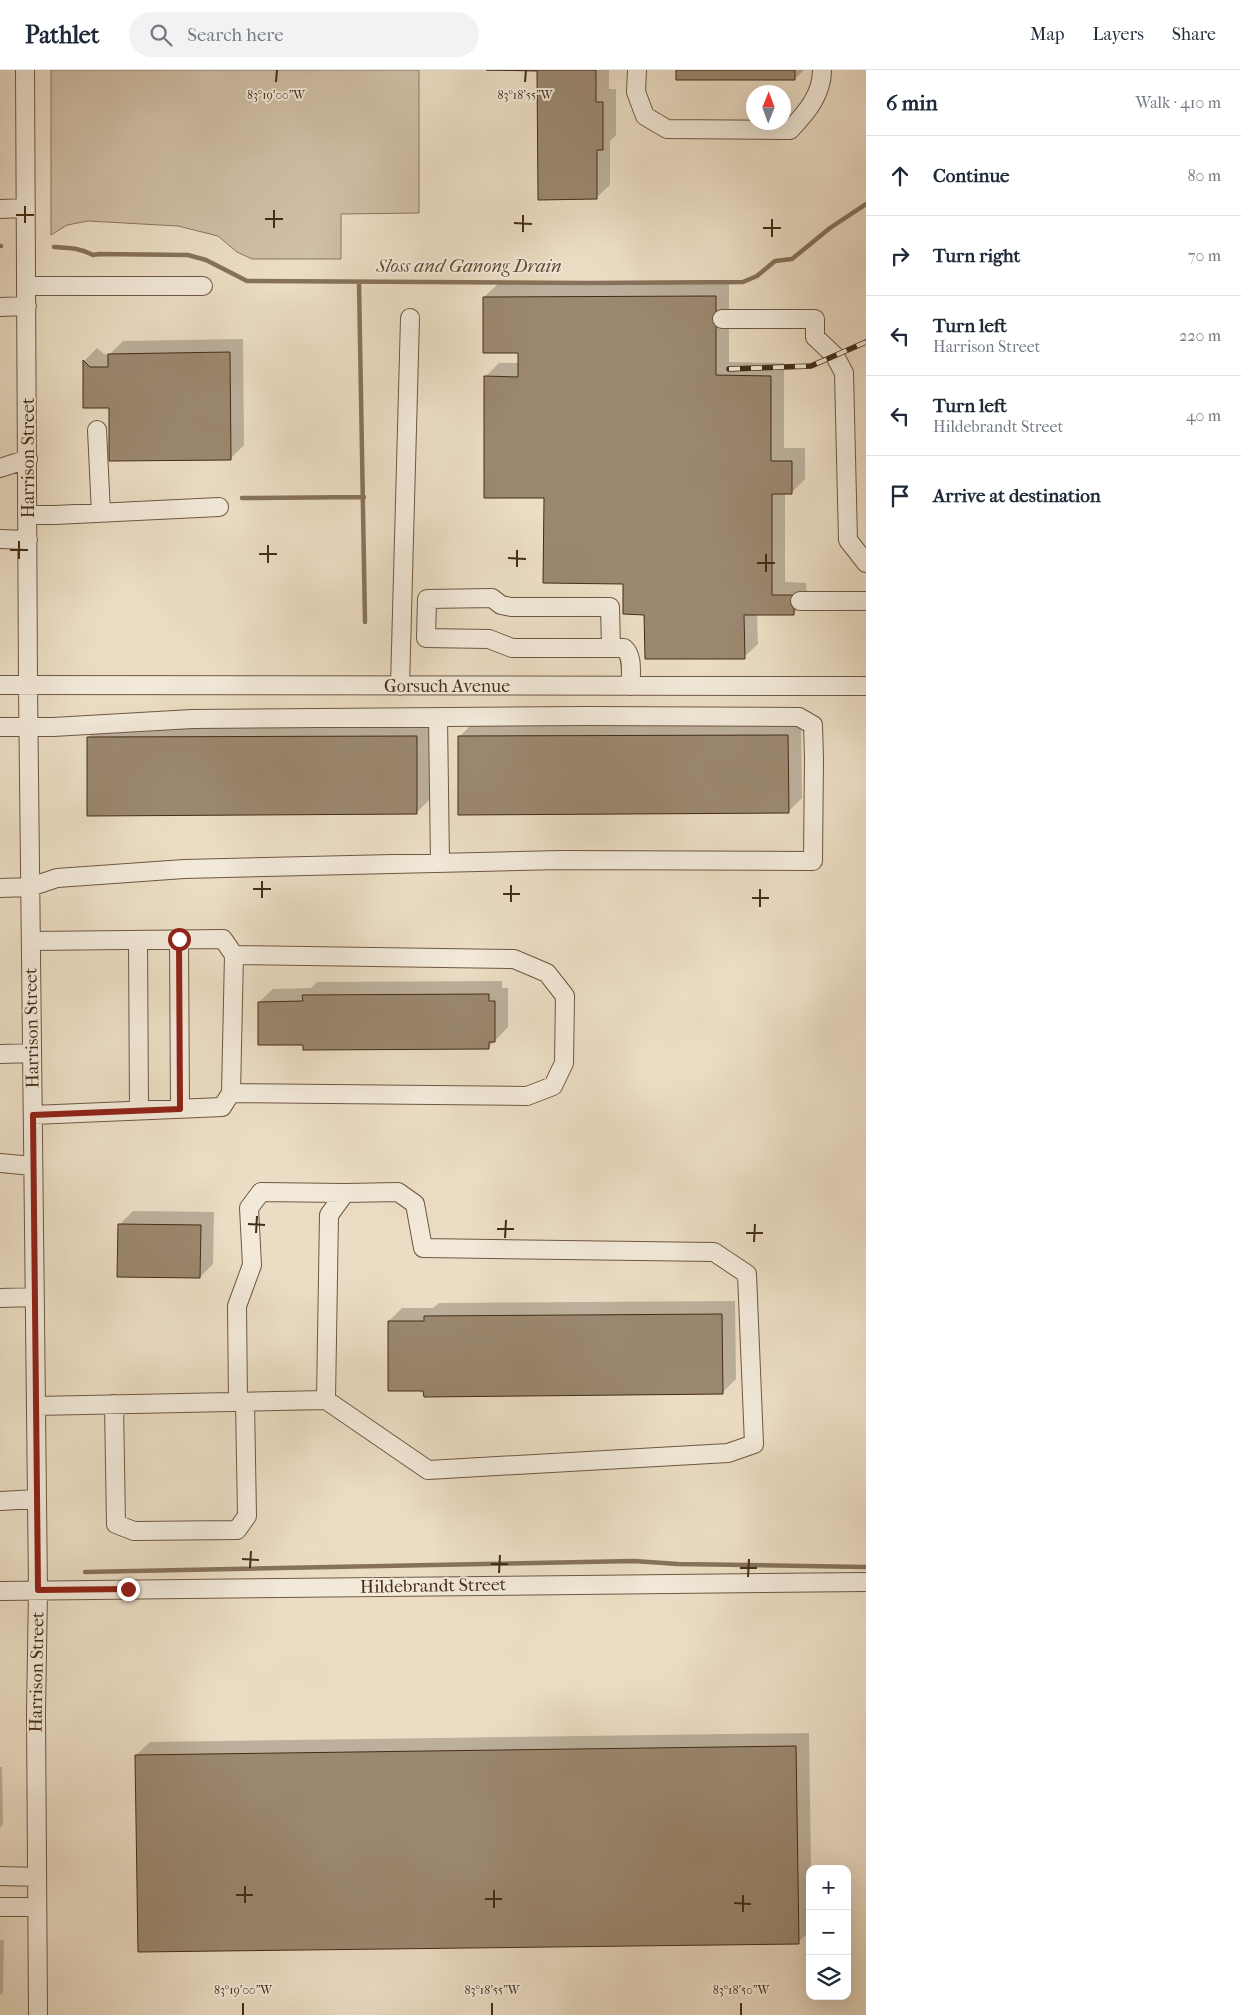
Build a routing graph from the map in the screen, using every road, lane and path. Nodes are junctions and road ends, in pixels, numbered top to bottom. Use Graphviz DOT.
graph roads {
  1 [pos="25,70"];
  2 [pos="637,70"];
  3 [pos="822,70"];
  4 [pos="26,208"];
  5 [pos="0,209"];
  6 [pos="27,286"];
  7 [pos="204,286"];
  8 [pos="0,306"];
  9 [pos="27,306"];
  10 [pos="410,318"];
  11 [pos="722,319"];
  12 [pos="97,430"];
  13 [pos="28,459"];
  14 [pos="0,468"];
  15 [pos="219,507"];
  16 [pos="101,513"];
  17 [pos="28,515"];
  18 [pos="0,539"];
  19 [pos="28,540"];
  20 [pos="866,563"];
  21 [pos="800,601"];
  22 [pos="866,601"];
  23 [pos="611,648"];
  24 [pos="0,685"];
  25 [pos="28,685"];
  26 [pos="400,686"];
  27 [pos="631,686"];
  28 [pos="866,686"];
  29 [pos="438,717"];
  30 [pos="0,728"];
  31 [pos="29,728"];
  32 [pos="440,863"];
  33 [pos="30,887"];
  34 [pos="0,888"];
  35 [pos="179,939"];
  36 [pos="138,940"];
  37 [pos="31,941"];
  38 [pos="234,956"];
  39 [pos="32,1053"];
  40 [pos="0,1054"];
  41 [pos="231,1094"];
  42 [pos="180,1109"];
  43 [pos="139,1110"];
  44 [pos="33,1115"];
  45 [pos="0,1163"];
  46 [pos="33,1166"];
  47 [pos="346,1193"];
  48 [pos="35,1297"];
  49 [pos="0,1298"];
  50 [pos="326,1400"];
  51 [pos="242,1402"];
  52 [pos="114,1404"];
  53 [pos="36,1406"];
  54 [pos="37,1499"];
  55 [pos="0,1501"];
  56 [pos="866,1582"];
  57 [pos="38,1590"];
  58 [pos="0,1591"];
  59 [pos="0,1876"];
  60 [pos="37,1877"];
  61 [pos="0,1907"];
  62 [pos="37,1907"];
  63 [pos="38,2015"];
  1 -- 4 [label="street, Harrison Street"];
  2 -- 3 [label="street"];
  4 -- 5 [label="street"];
  4 -- 6 [label="street, Harrison Street"];
  6 -- 7 [label="street"];
  6 -- 9 [label="street, Harrison Street"];
  8 -- 9 [label="street"];
  9 -- 13 [label="street, Harrison Street"];
  10 -- 26 [label="street"];
  11 -- 20 [label="street"];
  12 -- 16 [label="street"];
  13 -- 14 [label="street"];
  13 -- 17 [label="street, Harrison Street"];
  15 -- 16 [label="street"];
  16 -- 17 [label="street"];
  17 -- 19 [label="street, Harrison Street"];
  18 -- 19 [label="street"];
  19 -- 25 [label="street, Harrison Street"];
  21 -- 22 [label="street"];
  23 -- 23 [label="street"];
  23 -- 27 [label="street"];
  24 -- 25 [label="street, Gorsuch Avenue"];
  25 -- 26 [label="street, Gorsuch Avenue"];
  25 -- 31 [label="street, Harrison Street"];
  26 -- 27 [label="street, Gorsuch Avenue"];
  27 -- 28 [label="street, Gorsuch Avenue"];
  29 -- 31 [label="street"];
  29 -- 32 [label="street"];
  29 -- 32 [label="street"];
  30 -- 31 [label="street"];
  31 -- 33 [label="street, Harrison Street"];
  32 -- 33 [label="street"];
  33 -- 34 [label="street"];
  33 -- 37 [label="street, Harrison Street"];
  35 -- 36 [label="street"];
  35 -- 38 [label="street"];
  35 -- 42 [label="street"];
  36 -- 37 [label="street"];
  36 -- 43 [label="street"];
  37 -- 39 [label="street, Harrison Street"];
  38 -- 41 [label="street"];
  38 -- 41 [label="street"];
  39 -- 40 [label="street"];
  39 -- 44 [label="street, Harrison Street"];
  41 -- 42 [label="street"];
  42 -- 43 [label="street"];
  43 -- 44 [label="street"];
  44 -- 46 [label="street, Harrison Street"];
  45 -- 46 [label="street"];
  46 -- 48 [label="street, Harrison Street"];
  47 -- 50 [label="street"];
  47 -- 50 [label="street"];
  47 -- 51 [label="street"];
  48 -- 49 [label="street"];
  48 -- 53 [label="street, Harrison Street"];
  50 -- 51 [label="street"];
  51 -- 52 [label="street"];
  51 -- 52 [label="street"];
  52 -- 53 [label="street"];
  53 -- 54 [label="street, Harrison Street"];
  54 -- 55 [label="street"];
  54 -- 57 [label="street, Harrison Street"];
  56 -- 57 [label="street, Hildebrandt Street"];
  57 -- 58 [label="street, Hildebrandt Street"];
  57 -- 60 [label="street, Harrison Street"];
  59 -- 60 [label="street"];
  60 -- 62 [label="street, Harrison Street"];
  61 -- 62 [label="street"];
  62 -- 63 [label="street, Harrison Street"];
}
